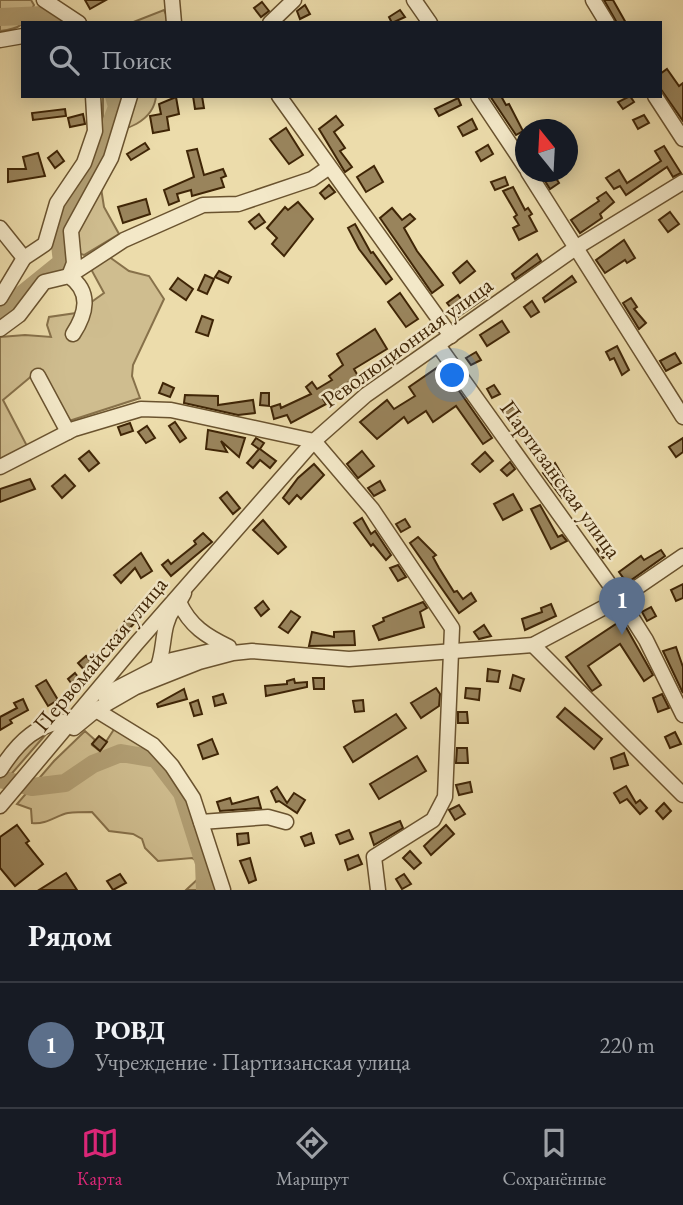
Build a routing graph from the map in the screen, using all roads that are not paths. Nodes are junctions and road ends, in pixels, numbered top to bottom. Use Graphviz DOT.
graph roads {
  1 [pos="44,0"];
  2 [pos="172,0"];
  3 [pos="293,0"];
  4 [pos="414,0"];
  5 [pos="593,0"];
  6 [pos="76,21"];
  7 [pos="174,21"];
  8 [pos="272,21"];
  9 [pos="428,21"];
  10 [pos="606,21"];
  11 [pos="21,36"];
  12 [pos="0,40"];
  13 [pos="93,98"];
  14 [pos="129,98"];
  15 [pos="280,98"];
  16 [pos="479,98"];
  17 [pos="656,98"];
  18 [pos="683,139"];
  19 [pos="515,152"];
  20 [pos="328,168"];
  21 [pos="683,181"];
  22 [pos="535,182"];
  23 [pos="0,228"];
  24 [pos="577,247"];
  25 [pos="24,258"];
  26 [pos="76,268"];
  27 [pos="0,298"];
  28 [pos="0,329"];
  29 [pos="73,334"];
  30 [pos="451,336"];
  31 [pos="438,345"];
  32 [pos="38,376"];
  33 [pos="683,417"];
  34 [pos="68,432"];
  35 [pos="314,441"];
  36 [pos="0,467"];
  37 [pos="683,556"];
  38 [pos="192,579"];
  39 [pos="620,599"];
  40 [pos="178,602"];
  41 [pos="154,623"];
  42 [pos="533,645"];
  43 [pos="232,650"];
  44 [pos="449,653"];
  45 [pos="158,667"];
  46 [pos="186,667"];
  47 [pos="146,683"];
  48 [pos="96,710"];
  49 [pos="683,715"];
  50 [pos="72,721"];
  51 [pos="0,746"];
  52 [pos="16,748"];
  53 [pos="47,752"];
  54 [pos="2,767"];
  55 [pos="683,795"];
  56 [pos="0,806"];
  57 [pos="201,822"];
  58 [pos="286,822"];
  59 [pos="223,890"];
  60 [pos="378,890"];
  1 -- 6 [label="street"];
  2 -- 7 [label="street"];
  3 -- 8 [label="street"];
  4 -- 9 [label="street"];
  5 -- 10 [label="street"];
  11 -- 12 [label="street"];
  13 -- 25 [label="street"];
  14 -- 26 [label="street"];
  15 -- 20 [label="street"];
  16 -- 19 [label="street"];
  17 -- 18 [label="street"];
  20 -- 26 [label="street"];
  20 -- 30 [label="street"];
  21 -- 24 [label="street, Революционная улица"];
  22 -- 24 [label="street"];
  23 -- 25 [label="street"];
  24 -- 30 [label="street, Революционная улица"];
  24 -- 33 [label="street"];
  25 -- 27 [label="street"];
  26 -- 28 [label="street"];
  26 -- 29 [label="street"];
  30 -- 31 [label="street, Революционная улица"];
  31 -- 35 [label="street, Революционная улица"];
  31 -- 39 [label="street, Партизанская улица"];
  32 -- 34 [label="street"];
  34 -- 35 [label="street"];
  34 -- 36 [label="street"];
  35 -- 38 [label="street, Революционная улица"];
  35 -- 44 [label="street"];
  37 -- 39 [label="street, Первомайская улица"];
  38 -- 40 [label="street, Первомайская улица"];
  38 -- 41 [label="street, Первомайская улица"];
  39 -- 42 [label="street, Первомайская улица"];
  39 -- 49 [label="street, Партизанская улица"];
  40 -- 43 [label="street, Первомайская улица"];
  40 -- 45 [label="street"];
  41 -- 45 [label="street"];
  41 -- 50 [label="street, Первомайская улица"];
  42 -- 44 [label="street, Первомайская улица"];
  42 -- 55 [label="street"];
  43 -- 44 [label="street, Первомайская улица"];
  43 -- 45 [label="street"];
  43 -- 46 [label="street, Первомайская улица"];
  44 -- 60 [label="street"];
  45 -- 46 [label="street"];
  45 -- 47 [label="street"];
  45 -- 50 [label="street"];
  46 -- 47 [label="street, Первомайская улица"];
  47 -- 48 [label="street, Первомайская улица"];
  48 -- 53 [label="street, Первомайская улица"];
  48 -- 57 [label="street, Первомайская улица"];
  50 -- 52 [label="street"];
  50 -- 53 [label="street, Первомайская улица"];
  51 -- 52 [label="street"];
  52 -- 54 [label="street"];
  53 -- 56 [label="street, Первомайская улица"];
  57 -- 58 [label="street"];
  57 -- 59 [label="street, Первомайская улица"];
}
